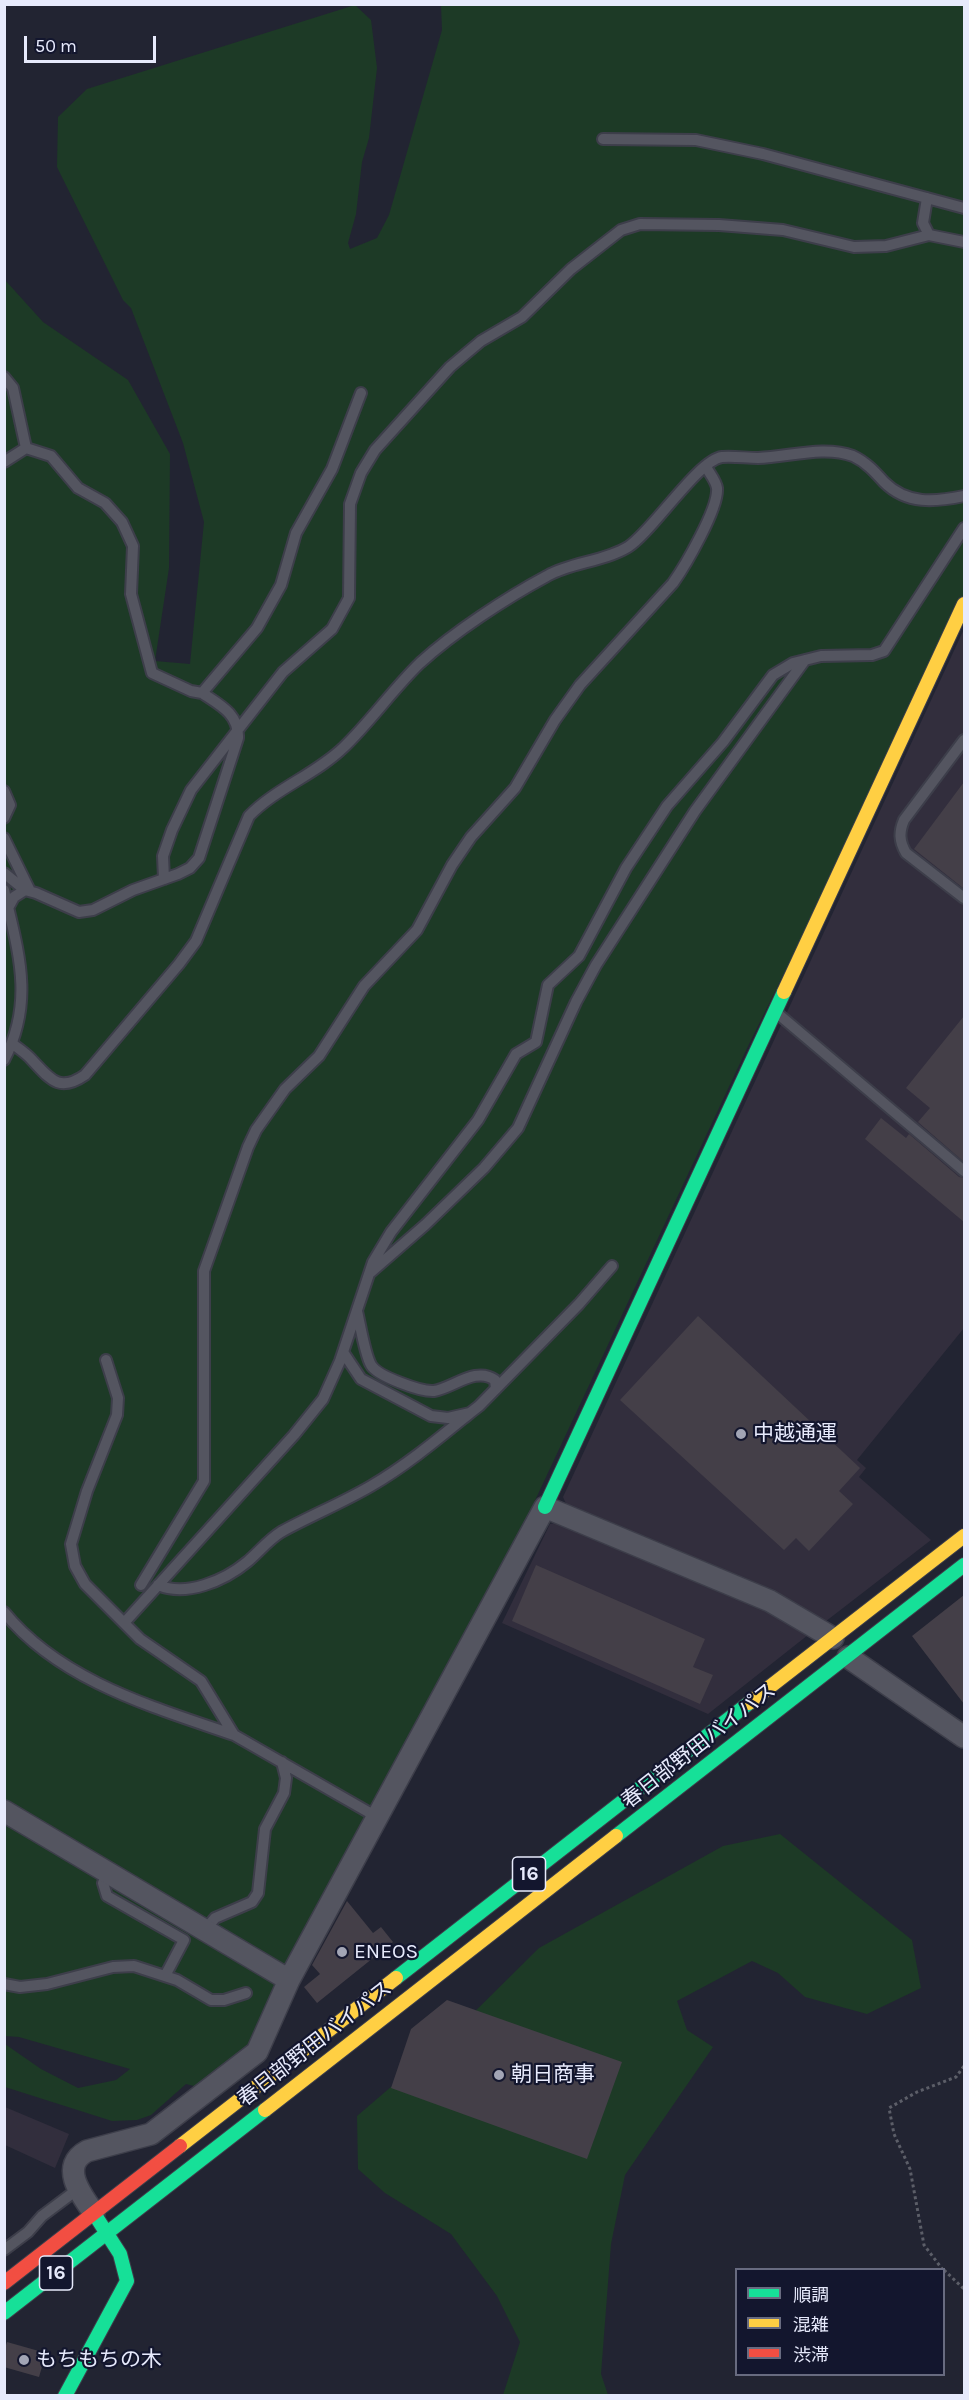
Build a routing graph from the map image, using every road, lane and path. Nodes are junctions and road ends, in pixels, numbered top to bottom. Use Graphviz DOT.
graph roads {
  1 [pos="603,139"];
  2 [pos="927,198"];
  3 [pos="964,208"];
  4 [pos="929,235"];
  5 [pos="964,242"];
  6 [pos="4,377"];
  7 [pos="361,393"];
  8 [pos="26,448"];
  9 [pos="4,462"];
  10 [pos="706,467"];
  11 [pos="964,496"];
  12 [pos="964,528"];
  13 [pos="964,604"];
  14 [pos="805,660"];
  15 [pos="202,693"];
  16 [pos="239,726"];
  17 [pos="964,740"];
  18 [pos="4,791"];
  19 [pos="4,818"];
  20 [pos="4,838"];
  21 [pos="4,873"];
  22 [pos="164,879"];
  23 [pos="4,890"];
  24 [pos="27,891"];
  25 [pos="964,898"];
  26 [pos="8,908"];
  27 [pos="775,1011"];
  28 [pos="13,1044"];
  29 [pos="4,1060"];
  30 [pos="964,1171"];
  31 [pos="612,1266"];
  32 [pos="369,1275"];
  33 [pos="357,1311"];
  34 [pos="343,1352"];
  35 [pos="106,1360"];
  36 [pos="496,1389"];
  37 [pos="470,1413"];
  38 [pos="545,1507"];
  39 [pos="964,1536"];
  40 [pos="164,1549"];
  41 [pos="179,1561"];
  42 [pos="964,1566"];
  43 [pos="141,1585"];
  44 [pos="158,1585"];
  45 [pos="4,1612"];
  46 [pos="124,1623"];
  47 [pos="833,1638"];
  48 [pos="848,1657"];
  49 [pos="234,1735"];
  50 [pos="964,1737"];
  51 [pos="282,1762"];
  52 [pos="4,1811"];
  53 [pos="377,1817"];
  54 [pos="108,1872"];
  55 [pos="205,1930"];
  56 [pos="165,1976"];
  57 [pos="290,1980"];
  58 [pos="4,1984"];
  59 [pos="246,1994"];
  60 [pos="964,2066"];
  61 [pos="78,2189"];
  62 [pos="94,2213"];
  63 [pos="107,2232"];
  64 [pos="4,2250"];
  65 [pos="941,2268"];
  66 [pos="945,2272"];
  67 [pos="4,2283"];
  68 [pos="964,2289"];
  69 [pos="4,2313"];
  70 [pos="65,2396"];
  1 -- 2 [label="lane"];
  2 -- 3 [label="lane"];
  2 -- 4 [label="lane"];
  4 -- 5 [label="lane"];
  4 -- 16 [label="lane"];
  6 -- 8 [label="lane"];
  7 -- 15 [label="lane"];
  8 -- 9 [label="lane"];
  8 -- 15 [label="lane"];
  10 -- 11 [label="lane"];
  10 -- 28 [label="lane"];
  10 -- 40 [label="lane"];
  12 -- 14 [label="lane"];
  13 -- 27 [label="main road"];
  14 -- 32 [label="lane"];
  14 -- 32 [label="lane"];
  15 -- 16 [label="lane"];
  16 -- 22 [label="lane"];
  16 -- 22 [label="lane"];
  17 -- 25 [label="lane"];
  18 -- 19 [label="lane"];
  20 -- 24 [label="lane"];
  21 -- 24 [label="lane"];
  22 -- 24 [label="lane"];
  23 -- 26 [label="lane"];
  24 -- 26 [label="lane"];
  26 -- 28 [label="lane"];
  27 -- 30 [label="lane"];
  27 -- 38 [label="main road"];
  28 -- 29 [label="lane"];
  31 -- 36 [label="lane"];
  32 -- 33 [label="lane"];
  33 -- 34 [label="lane"];
  33 -- 36 [label="lane"];
  34 -- 37 [label="lane"];
  34 -- 41 [label="lane"];
  35 -- 46 [label="lane"];
  36 -- 37 [label="lane"];
  37 -- 44 [label="lane"];
  38 -- 47 [label="street"];
  38 -- 53 [label="street"];
  39 -- 47 [label="main road, 春日部野田バイパス / 16"];
  40 -- 41 [label="lane"];
  40 -- 43 [label="lane"];
  41 -- 44 [label="lane"];
  42 -- 48 [label="main road, 春日部野田バイパス / 16"];
  44 -- 46 [label="lane"];
  45 -- 49 [label="lane"];
  46 -- 49 [label="lane"];
  47 -- 62 [label="main road, 春日部野田バイパス / 16"];
  48 -- 50 [label="street"];
  48 -- 63 [label="main road, 春日部野田バイパス / 16"];
  49 -- 51 [label="lane"];
  51 -- 53 [label="lane"];
  51 -- 55 [label="lane"];
  52 -- 54 [label="street"];
  53 -- 57 [label="street"];
  54 -- 55 [label="street"];
  54 -- 56 [label="lane"];
  55 -- 57 [label="street"];
  56 -- 58 [label="lane"];
  56 -- 59 [label="lane"];
  57 -- 61 [label="street"];
  60 -- 65 [label="path"];
  61 -- 62 [label="street"];
  61 -- 64 [label="lane"];
  62 -- 63 [label="main road"];
  62 -- 67 [label="main road, 春日部野田バイパス / 16"];
  63 -- 69 [label="main road, 春日部野田バイパス / 16"];
  63 -- 70 [label="main road"];
  66 -- 68 [label="path"];
}
